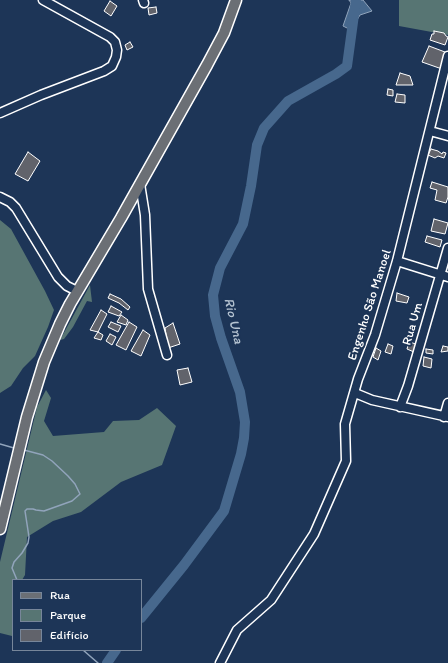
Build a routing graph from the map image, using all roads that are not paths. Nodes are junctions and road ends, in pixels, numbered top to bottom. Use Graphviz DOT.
graph roads {
  1 [pos="43,0"];
  2 [pos="236,0"];
  3 [pos="448,56"];
  4 [pos="0,113"];
  5 [pos="430,131"];
  6 [pos="448,136"];
  7 [pos="140,184"];
  8 [pos="0,197"];
  9 [pos="448,248"];
  10 [pos="397,261"];
  11 [pos="444,276"];
  12 [pos="77,291"];
  13 [pos="167,355"];
  14 [pos="355,393"];
  15 [pos="448,403"];
  16 [pos="400,406"];
  17 [pos="446,417"];
  18 [pos="0,529"];
  19 [pos="220,663"];
  1 -- 4 [label="street"];
  2 -- 7 [label="main road"];
  3 -- 5 [label="street, Engenho São Manoel"];
  5 -- 6 [label="street"];
  5 -- 10 [label="street, Engenho São Manoel"];
  7 -- 12 [label="main road"];
  7 -- 13 [label="street"];
  8 -- 12 [label="street"];
  9 -- 11 [label="street, Rua Um"];
  10 -- 11 [label="street"];
  10 -- 14 [label="street, Engenho São Manoel"];
  11 -- 16 [label="street, Rua Um"];
  12 -- 18 [label="main road"];
  14 -- 16 [label="street"];
  14 -- 19 [label="street, Engenho São Manoel"];
  15 -- 17 [label="street"];
  16 -- 17 [label="street"];
}
